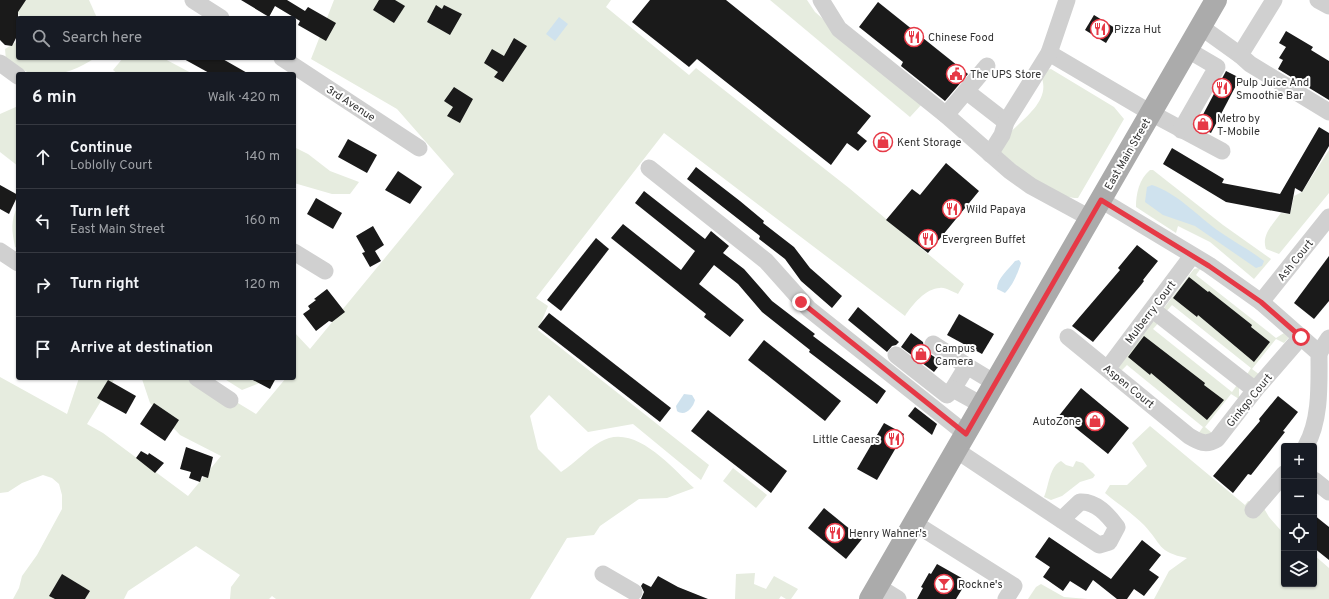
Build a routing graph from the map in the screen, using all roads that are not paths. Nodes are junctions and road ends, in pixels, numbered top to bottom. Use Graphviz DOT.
graph roads {
  1 [pos="193,0"];
  2 [pos="820,0"];
  3 [pos="1067,0"];
  4 [pos="1216,0"];
  5 [pos="1274,0"];
  6 [pos="1318,0"];
  7 [pos="1329,6"];
  8 [pos="218,16"];
  9 [pos="1201,27"];
  10 [pos="1188,50"];
  11 [pos="1049,53"];
  12 [pos="1240,55"];
  13 [pos="285,60"];
  14 [pos="0,64"];
  15 [pos="986,66"];
  16 [pos="16,75"];
  17 [pos="966,91"];
  18 [pos="1329,112"];
  19 [pos="1151,114"];
  20 [pos="946,116"];
  21 [pos="1006,122"];
  22 [pos="1182,130"];
  23 [pos="419,148"];
  24 [pos="1222,151"];
  25 [pos="990,154"];
  26 [pos="649,168"];
  27 [pos="1095,209"];
  28 [pos="1329,217"];
  29 [pos="0,251"];
  30 [pos="296,253"];
  31 [pos="1192,256"];
  32 [pos="16,262"];
  33 [pos="325,271"];
  34 [pos="1261,302"];
  35 [pos="1153,310"];
  36 [pos="1068,337"];
  37 [pos="1301,337"];
  38 [pos="1329,338"];
  39 [pos="933,344"];
  40 [pos="1319,353"];
  41 [pos="896,355"];
  42 [pos="967,366"];
  43 [pos="1108,368"];
  44 [pos="199,380"];
  45 [pos="995,382"];
  46 [pos="953,389"];
  47 [pos="1255,390"];
  48 [pos="230,400"];
  49 [pos="982,405"];
  50 [pos="1189,436"];
  51 [pos="961,442"];
  52 [pos="1307,443"];
  53 [pos="1281,477"];
  54 [pos="1317,482"];
  55 [pos="1329,492"];
  56 [pos="1253,510"];
  57 [pos="1061,520"];
  58 [pos="914,523"];
  59 [pos="603,574"];
  60 [pos="634,592"];
  61 [pos="873,593"];
  62 [pos="898,599"];
  63 [pos="1006,599"];
  1 -- 8 [label="street"];
  2 -- 20 [label="street"];
  3 -- 11 [label="street"];
  4 -- 9 [label="main road, East Main Street"];
  5 -- 12 [label="street"];
  6 -- 7 [label="street"];
  9 -- 10 [label="main road, East Main Street"];
  9 -- 12 [label="street"];
  10 -- 19 [label="main road, East Main Street"];
  10 -- 22 [label="street"];
  11 -- 19 [label="street"];
  11 -- 21 [label="street"];
  12 -- 18 [label="street"];
  13 -- 23 [label="street, 3rd Avenue"];
  14 -- 16 [label="street"];
  15 -- 17 [label="street"];
  17 -- 20 [label="street"];
  17 -- 21 [label="street"];
  19 -- 22 [label="street"];
  19 -- 27 [label="main road, East Main Street"];
  20 -- 25 [label="street"];
  21 -- 25 [label="street"];
  22 -- 24 [label="street"];
  25 -- 27 [label="street"];
  26 -- 51 [label="street"];
  27 -- 31 [label="street"];
  27 -- 45 [label="main road, East Main Street"];
  28 -- 34 [label="street, Ash Court"];
  29 -- 32 [label="street"];
  30 -- 33 [label="street"];
  31 -- 34 [label="street"];
  31 -- 35 [label="street, Mulberry Court"];
  34 -- 37 [label="street"];
  35 -- 43 [label="street, Mulberry Court"];
  35 -- 47 [label="street"];
  36 -- 43 [label="street, Aspen Court"];
  37 -- 40 [label="street"];
  37 -- 47 [label="street, Ginkgo Court"];
  38 -- 40 [label="street"];
  39 -- 42 [label="street"];
  40 -- 52 [label="street"];
  41 -- 46 [label="street"];
  42 -- 45 [label="street"];
  42 -- 46 [label="street"];
  43 -- 50 [label="street, Aspen Court"];
  44 -- 48 [label="street"];
  45 -- 49 [label="main road, East Main Street"];
  46 -- 49 [label="street"];
  47 -- 50 [label="street, Ginkgo Court"];
  49 -- 51 [label="main road, East Main Street"];
  51 -- 57 [label="street"];
  51 -- 58 [label="main road, East Main Street"];
  53 -- 56 [label="street"];
  54 -- 55 [label="street"];
  58 -- 61 [label="main road, East Main Street"];
  58 -- 63 [label="street"];
  59 -- 60 [label="street"];
  61 -- 62 [label="street"];
}
